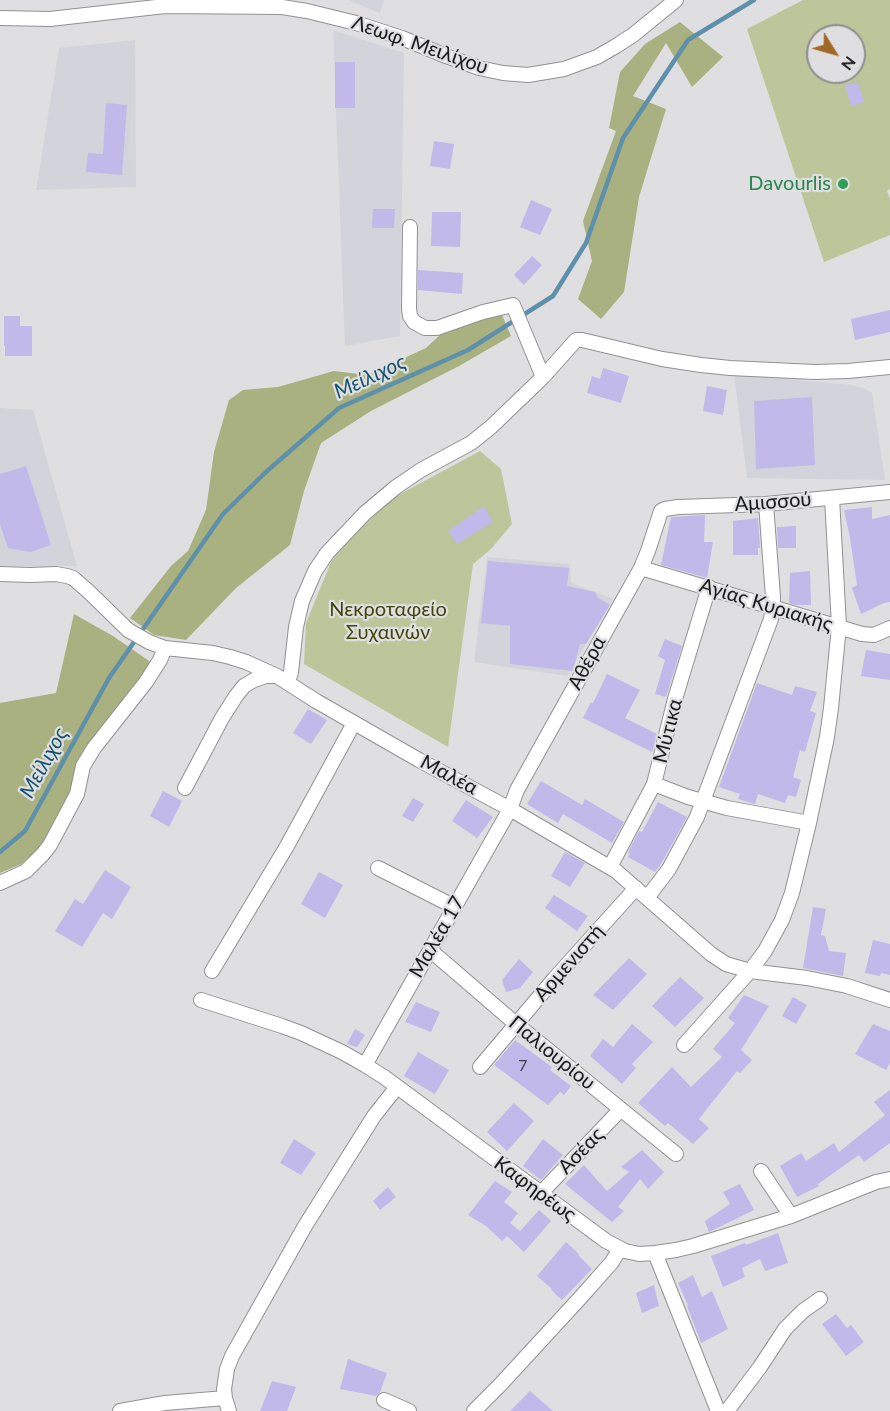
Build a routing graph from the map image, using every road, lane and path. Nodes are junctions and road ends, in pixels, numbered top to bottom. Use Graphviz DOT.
graph roads {
  1 [pos="676,0"];
  2 [pos="0,18"];
  3 [pos="410,227"];
  4 [pos="890,367"];
  5 [pos="543,377"];
  6 [pos="890,492"];
  7 [pos="832,498"];
  8 [pos="766,504"];
  9 [pos="659,515"];
  10 [pos="641,568"];
  11 [pos="0,574"];
  12 [pos="710,588"];
  13 [pos="773,606"];
  14 [pos="839,627"];
  15 [pos="890,628"];
  16 [pos="165,648"];
  17 [pos="283,679"];
  18 [pos="354,723"];
  19 [pos="654,784"];
  20 [pos="185,788"];
  21 [pos="704,802"];
  22 [pos="510,809"];
  23 [pos="809,823"];
  24 [pos="610,867"];
  25 [pos="378,868"];
  26 [pos="0,883"];
  27 [pos="636,888"];
  28 [pos="647,898"];
  29 [pos="455,907"];
  30 [pos="430,950"];
  31 [pos="212,971"];
  32 [pos="750,971"];
  33 [pos="201,1000"];
  34 [pos="890,1000"];
  35 [pos="516,1024"];
  36 [pos="684,1045"];
  37 [pos="365,1065"];
  38 [pos="480,1067"];
  39 [pos="397,1087"];
  40 [pos="621,1109"];
  41 [pos="676,1154"];
  42 [pos="761,1171"];
  43 [pos="890,1179"];
  44 [pos="541,1193"];
  45 [pos="791,1216"];
  46 [pos="619,1250"];
  47 [pos="655,1253"];
  48 [pos="820,1299"];
  49 [pos="384,1400"];
  50 [pos="227,1405"];
  51 [pos="120,1411"];
  52 [pos="410,1411"];
  53 [pos="474,1411"];
  54 [pos="718,1411"];
  55 [pos="727,1411"];
  1 -- 2 [label="street, Λεωφ. Μειλίχου"];
  3 -- 5 [label="street"];
  4 -- 5 [label="street"];
  5 -- 17 [label="street"];
  6 -- 7 [label="street, Αμισσού"];
  7 -- 8 [label="street, Αμισσού"];
  7 -- 14 [label="street"];
  8 -- 9 [label="street, Αμισσού"];
  8 -- 13 [label="street"];
  9 -- 10 [label="street, Αθέρα"];
  10 -- 12 [label="street, Αγίας Κυριακής"];
  10 -- 22 [label="street, Αθέρα"];
  11 -- 16 [label="street, Μαλέα"];
  12 -- 13 [label="street, Αγίας Κυριακής"];
  12 -- 19 [label="street, Μύτικα"];
  13 -- 14 [label="street, Αγίας Κυριακής"];
  13 -- 21 [label="street"];
  14 -- 15 [label="street, Αγίας Κυριακής"];
  14 -- 23 [label="street"];
  16 -- 17 [label="street, Μαλέα"];
  16 -- 26 [label="street"];
  17 -- 18 [label="street, Μαλέα"];
  17 -- 20 [label="street"];
  18 -- 22 [label="street, Μαλέα"];
  18 -- 31 [label="street"];
  19 -- 21 [label="street"];
  19 -- 24 [label="street, Μύτικα"];
  21 -- 23 [label="street"];
  21 -- 28 [label="street"];
  22 -- 24 [label="street, Μαλέα"];
  22 -- 29 [label="street, Μαλέα 17"];
  23 -- 32 [label="street"];
  24 -- 27 [label="street, Μαλέα"];
  25 -- 29 [label="street"];
  27 -- 28 [label="street, Μαλέα"];
  27 -- 35 [label="street, Αρμενιστή"];
  28 -- 32 [label="street, Μαλέα"];
  29 -- 30 [label="street, Μαλέα 17"];
  30 -- 35 [label="street, Παλιουρίου"];
  30 -- 37 [label="street, Μαλέα 17"];
  32 -- 34 [label="street, Μαλέα"];
  32 -- 36 [label="street"];
  33 -- 37 [label="street, Καφηρέως"];
  35 -- 38 [label="street, Αρμενιστή"];
  35 -- 40 [label="street, Παλιουρίου"];
  37 -- 39 [label="street, Καφηρέως"];
  39 -- 44 [label="street, Καφηρέως"];
  39 -- 50 [label="street"];
  40 -- 41 [label="street, Παλιουρίου"];
  40 -- 44 [label="street, Ασέας"];
  42 -- 45 [label="street"];
  43 -- 45 [label="street, Καφηρέως"];
  44 -- 46 [label="street, Καφηρέως"];
  45 -- 47 [label="street, Καφηρέως"];
  46 -- 47 [label="street, Καφηρέως"];
  46 -- 53 [label="street"];
  47 -- 54 [label="street"];
  48 -- 55 [label="street"];
  49 -- 52 [label="street"];
  50 -- 51 [label="street"];
}
